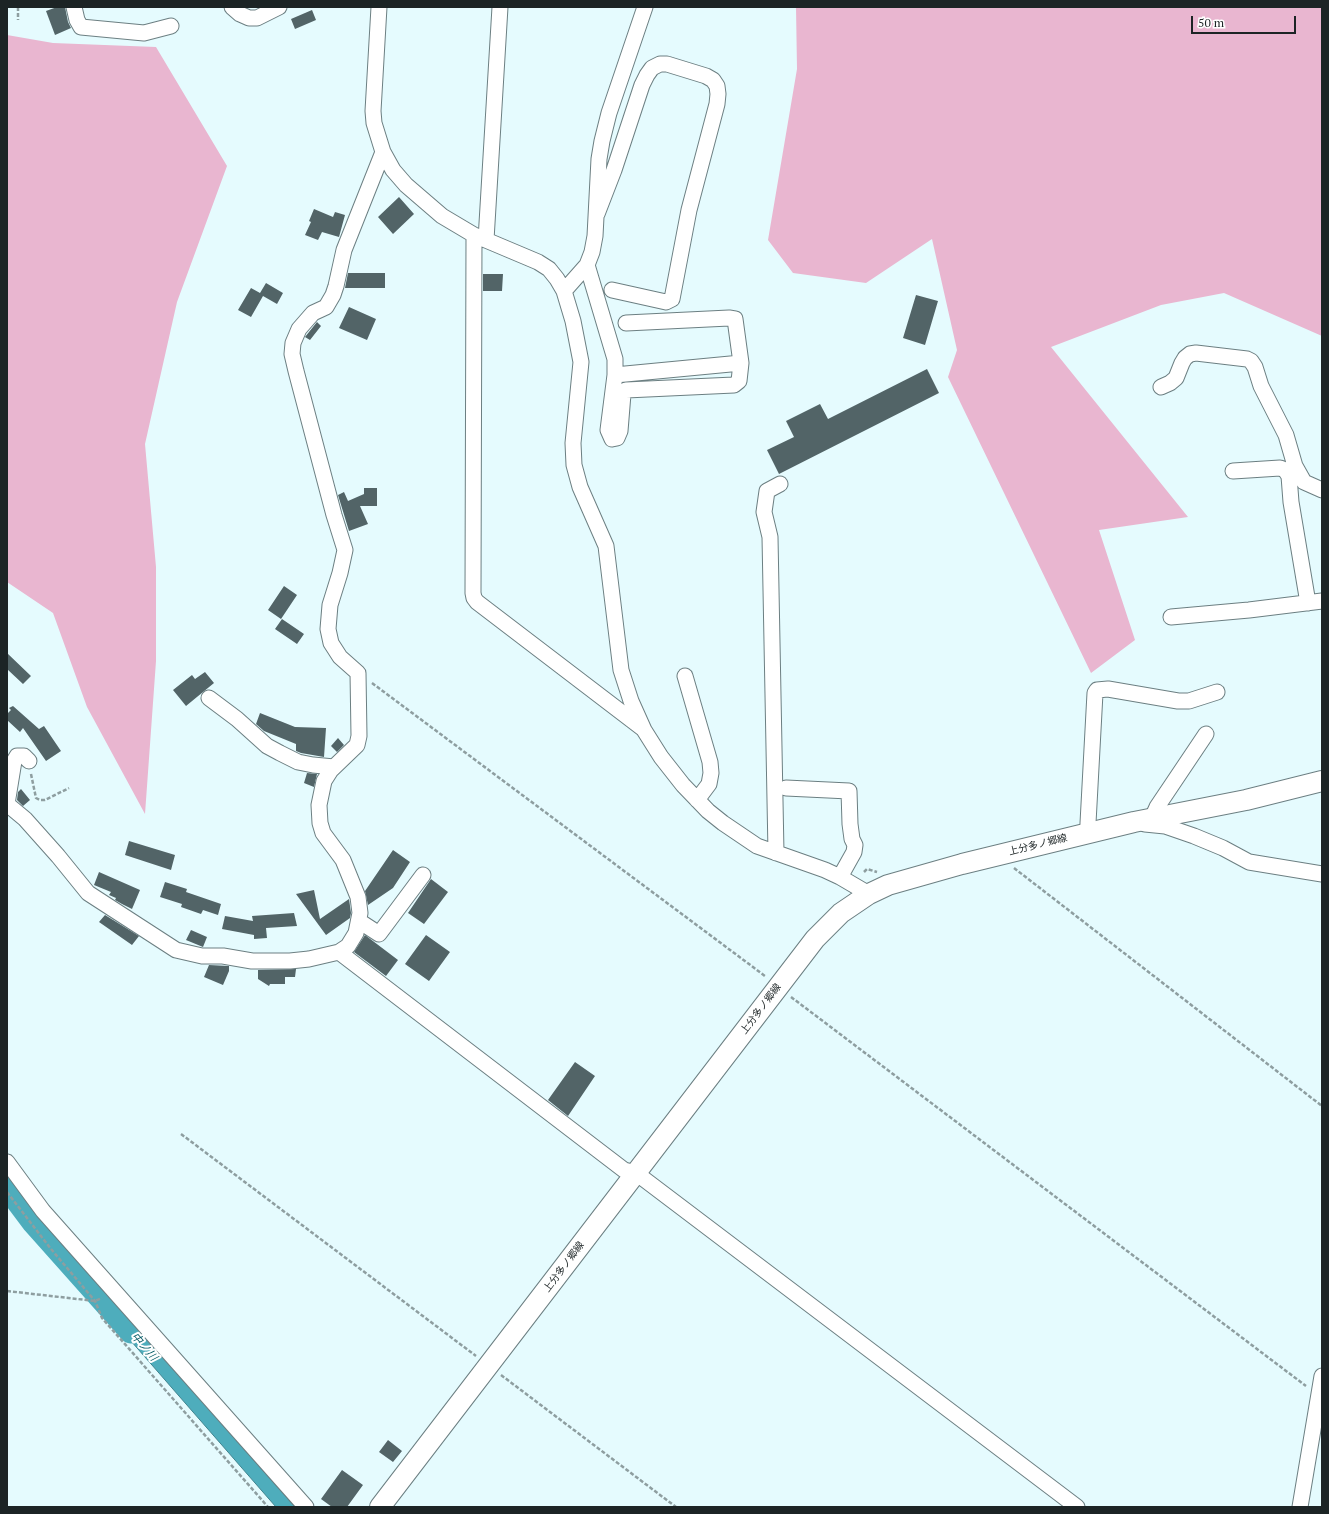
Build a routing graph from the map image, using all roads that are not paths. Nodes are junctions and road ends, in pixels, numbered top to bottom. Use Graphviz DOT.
graph roads {
  1 [pos="74,7"];
  2 [pos="232,7"];
  3 [pos="279,7"];
  4 [pos="379,7"];
  5 [pos="500,7"];
  6 [pos="645,7"];
  7 [pos="256,13"];
  8 [pos="171,26"];
  9 [pos="383,152"];
  10 [pos="597,214"];
  11 [pos="480,238"];
  12 [pos="587,265"];
  13 [pos="612,290"];
  14 [pos="564,291"];
  15 [pos="626,323"];
  16 [pos="741,363"];
  17 [pos="615,375"];
  18 [pos="1161,387"];
  19 [pos="1233,471"];
  20 [pos="1294,474"];
  21 [pos="780,484"];
  22 [pos="1322,490"];
  23 [pos="1315,602"];
  24 [pos="1171,618"];
  25 [pos="685,676"];
  26 [pos="1217,692"];
  27 [pos="209,698"];
  28 [pos="644,730"];
  29 [pos="1206,734"];
  30 [pos="29,761"];
  31 [pos="334,767"];
  32 [pos="1322,781"];
  33 [pos="786,788"];
  34 [pos="697,800"];
  35 [pos="7,804"];
  36 [pos="1150,822"];
  37 [pos="1088,833"];
  38 [pos="776,853"];
  39 [pos="1322,874"];
  40 [pos="423,875"];
  41 [pos="840,876"];
  42 [pos="869,894"];
  43 [pos="359,921"];
  44 [pos="339,952"];
  45 [pos="7,1162"];
  46 [pos="636,1173"];
  47 [pos="1322,1376"];
  48 [pos="1320,1397"];
  49 [pos="306,1507"];
  50 [pos="380,1507"];
  51 [pos="1077,1507"];
  52 [pos="1300,1507"];
  1 -- 8 [label="street"];
  2 -- 7 [label="street"];
  3 -- 7 [label="street"];
  4 -- 9 [label="street"];
  5 -- 11 [label="street"];
  6 -- 10 [label="street"];
  9 -- 11 [label="street"];
  9 -- 31 [label="street"];
  10 -- 12 [label="street"];
  10 -- 13 [label="street"];
  11 -- 14 [label="street"];
  11 -- 28 [label="street"];
  12 -- 14 [label="street"];
  12 -- 17 [label="street"];
  14 -- 28 [label="street"];
  15 -- 16 [label="street"];
  16 -- 17 [label="street"];
  16 -- 17 [label="street"];
  18 -- 20 [label="street"];
  19 -- 20 [label="street"];
  20 -- 22 [label="street"];
  20 -- 23 [label="street"];
  21 -- 38 [label="street"];
  23 -- 24 [label="street"];
  25 -- 34 [label="street"];
  26 -- 37 [label="street"];
  27 -- 31 [label="street"];
  28 -- 34 [label="street"];
  29 -- 36 [label="street"];
  30 -- 35 [label="street"];
  31 -- 43 [label="street"];
  32 -- 36 [label="main road, 上分多ノ郷線"];
  33 -- 41 [label="street"];
  34 -- 38 [label="street"];
  35 -- 44 [label="street"];
  36 -- 37 [label="main road, 上分多ノ郷線"];
  36 -- 39 [label="street"];
  37 -- 42 [label="main road, 上分多ノ郷線"];
  38 -- 41 [label="street"];
  40 -- 43 [label="street"];
  41 -- 42 [label="street"];
  42 -- 46 [label="main road, 上分多ノ郷線"];
  43 -- 44 [label="street"];
  44 -- 46 [label="street"];
  45 -- 49 [label="street"];
  46 -- 50 [label="main road, 上分多ノ郷線"];
  46 -- 51 [label="street"];
  47 -- 48 [label="street"];
  48 -- 52 [label="street"];
}
